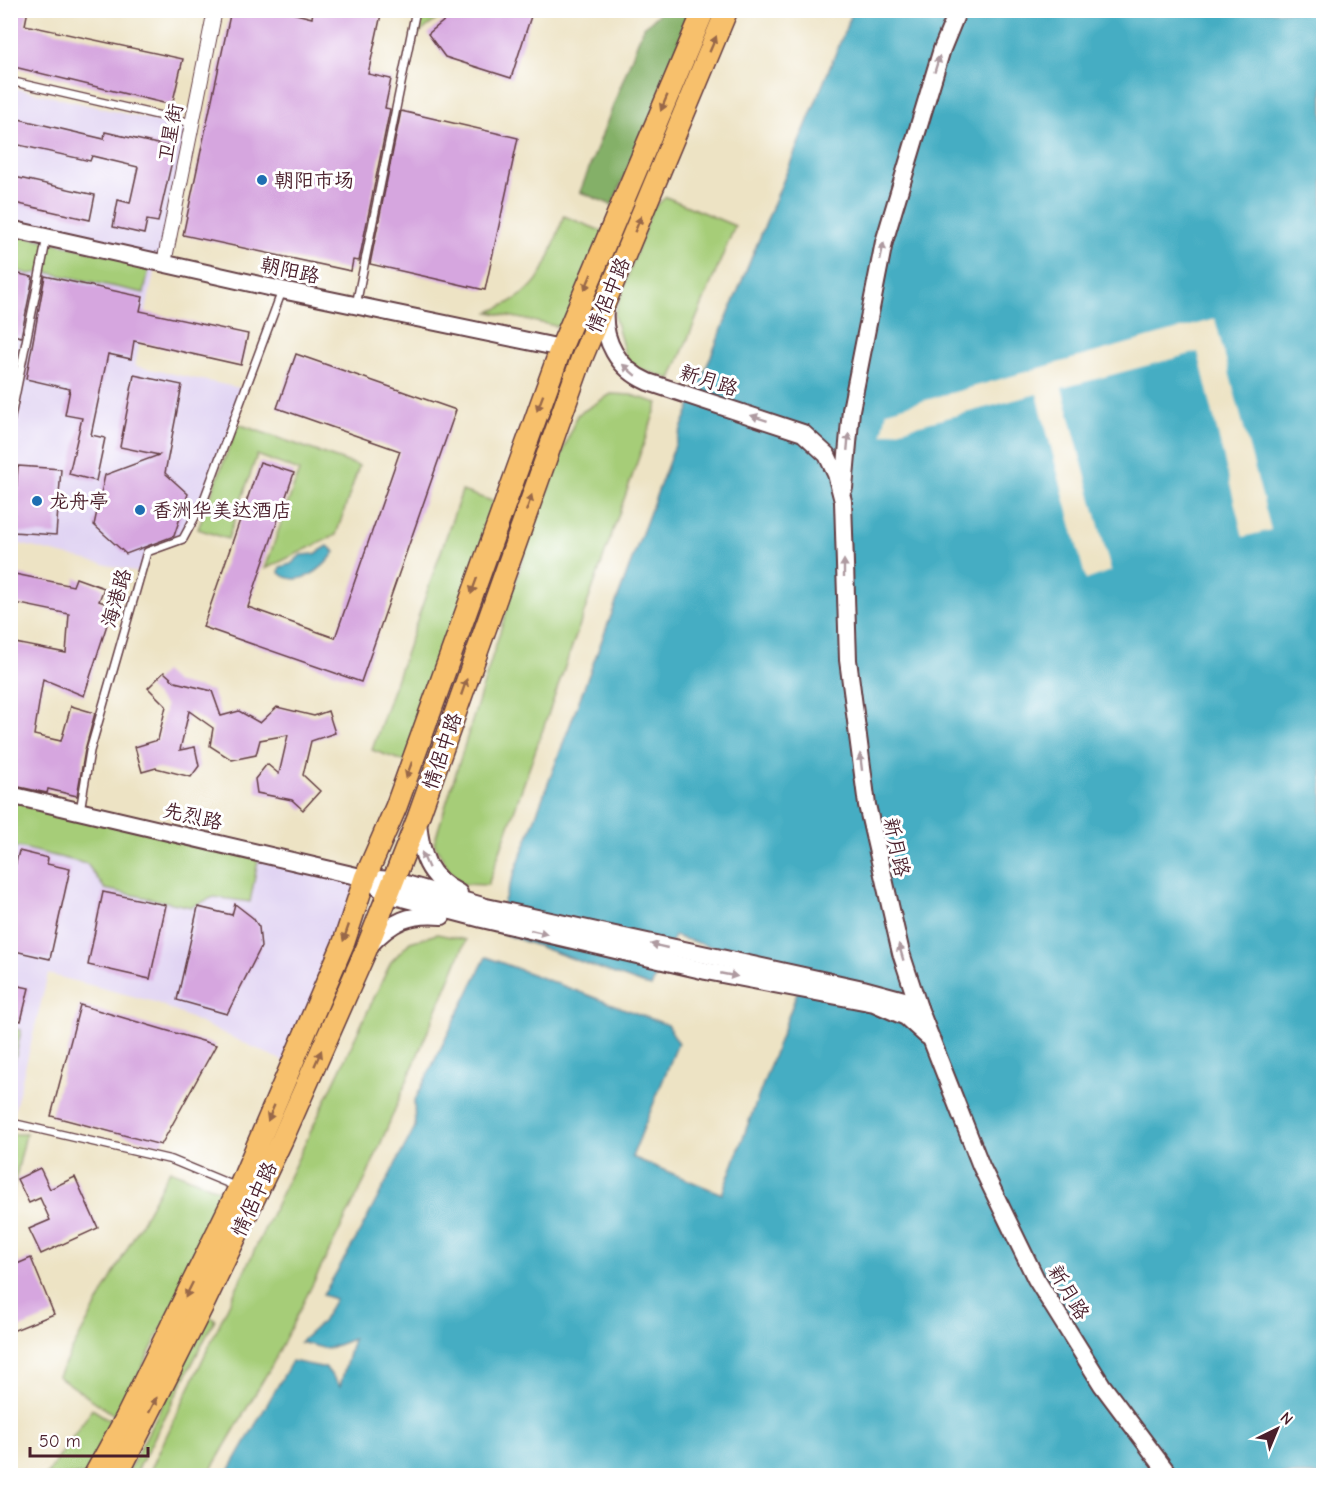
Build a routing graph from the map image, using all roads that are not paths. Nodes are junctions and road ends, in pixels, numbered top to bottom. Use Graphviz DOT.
graph roads {
  1 [pos="215,10"];
  2 [pos="416,10"];
  3 [pos="704,10"];
  4 [pos="728,10"];
  5 [pos="958,10"];
  6 [pos="10,81"];
  7 [pos="192,123"];
  8 [pos="10,229"];
  9 [pos="47,237"];
  10 [pos="164,263"];
  11 [pos="282,290"];
  12 [pos="606,301"];
  13 [pos="356,306"];
  14 [pos="561,348"];
  15 [pos="10,422"];
  16 [pos="843,501"];
  17 [pos="10,795"];
  18 [pos="80,811"];
  19 [pos="418,818"];
  20 [pos="365,878"];
  21 [pos="389,887"];
  22 [pos="484,913"];
  23 [pos="366,950"];
  24 [pos="920,1008"];
  25 [pos="934,1046"];
  26 [pos="12,1123"];
  27 [pos="247,1192"];
  28 [pos="94,1476"];
  29 [pos="117,1476"];
  30 [pos="1170,1476"];
  1 -- 7 [label="street, 卫星街"];
  2 -- 13 [label="lane"];
  3 -- 14 [label="highway, 情侶中路, one-way"];
  12 -- 4 [label="highway, 情侶中路, one-way"];
  16 -- 5 [label="street, one-way"];
  6 -- 7 [label="lane"];
  7 -- 10 [label="street, 卫星街"];
  8 -- 9 [label="street, 朝阳路"];
  9 -- 10 [label="street, 朝阳路"];
  9 -- 15 [label="lane"];
  10 -- 11 [label="street, 朝阳路"];
  11 -- 13 [label="street, 朝阳路"];
  11 -- 18 [label="lane, 海港路"];
  16 -- 12 [label="street, 新月路, one-way"];
  19 -- 12 [label="highway, 情侶中路, one-way"];
  13 -- 14 [label="street, 朝阳路"];
  14 -- 20 [label="highway, 情侶中路, one-way"];
  24 -- 16 [label="street, 新月路, one-way"];
  17 -- 18 [label="street, 先烈路"];
  18 -- 20 [label="street, 先烈路"];
  19 -- 21 [label="highway, 情侶中路"];
  22 -- 19 [label="street, one-way"];
  20 -- 21 [label="street"];
  20 -- 27 [label="highway, 情侶中路, one-way"];
  21 -- 22 [label="street"];
  21 -- 23 [label="highway, 情侶中路"];
  22 -- 23 [label="street"];
  24 -- 22 [label="street, one-way"];
  22 -- 25 [label="street, one-way"];
  27 -- 23 [label="highway, 情侶中路, one-way"];
  24 -- 25 [label="street, 新月路"];
  25 -- 30 [label="street, 新月路"];
  26 -- 27 [label="lane"];
  27 -- 28 [label="highway, 情侶中路, one-way"];
  29 -- 27 [label="highway, 情侶中路, one-way"];
}
